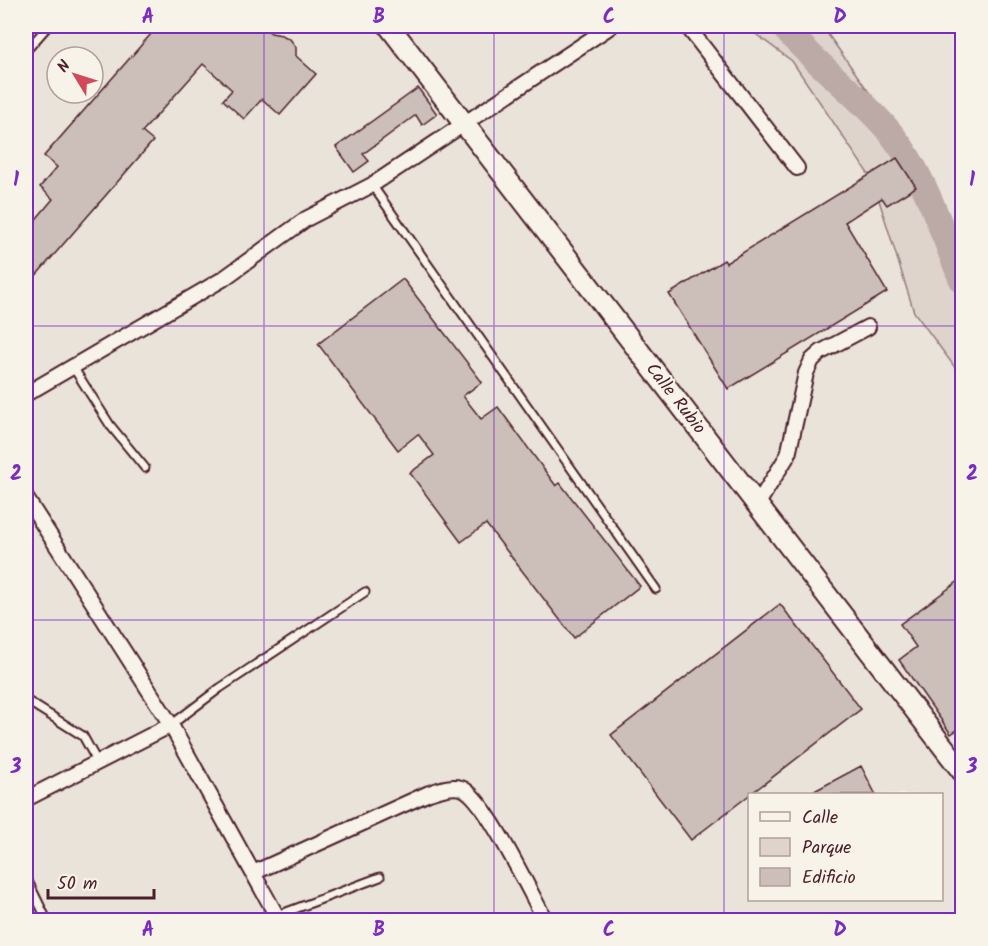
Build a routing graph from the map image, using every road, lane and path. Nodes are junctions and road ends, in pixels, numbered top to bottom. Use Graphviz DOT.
graph roads {
  1 [pos="48,26"];
  2 [pos="389,26"];
  3 [pos="611,26"];
  4 [pos="687,26"];
  5 [pos="26,51"];
  6 [pos="462,124"];
  7 [pos="796,168"];
  8 [pos="372,185"];
  9 [pos="868,327"];
  10 [pos="73,367"];
  11 [pos="26,394"];
  12 [pos="145,468"];
  13 [pos="26,498"];
  14 [pos="757,505"];
  15 [pos="656,590"];
  16 [pos="365,592"];
  17 [pos="26,700"];
  18 [pos="171,725"];
  19 [pos="98,763"];
  20 [pos="963,771"];
  21 [pos="26,800"];
  22 [pos="253,873"];
  23 [pos="26,877"];
  24 [pos="380,877"];
  25 [pos="278,918"];
  26 [pos="47,921"];
  27 [pos="545,921"];
  1 -- 5 [label="lane"];
  2 -- 6 [label="street, Calle Rubio"];
  3 -- 6 [label="street"];
  4 -- 7 [label="street"];
  6 -- 8 [label="street"];
  6 -- 14 [label="street, Calle Rubio"];
  8 -- 10 [label="street"];
  8 -- 15 [label="lane"];
  9 -- 14 [label="street"];
  10 -- 11 [label="street"];
  10 -- 12 [label="lane"];
  13 -- 18 [label="street"];
  14 -- 20 [label="street, Calle Rubio"];
  16 -- 18 [label="lane"];
  17 -- 19 [label="lane"];
  18 -- 19 [label="street"];
  18 -- 22 [label="street"];
  19 -- 21 [label="street"];
  22 -- 25 [label="street"];
  22 -- 27 [label="street"];
  23 -- 26 [label="lane"];
  24 -- 25 [label="lane"];
}
